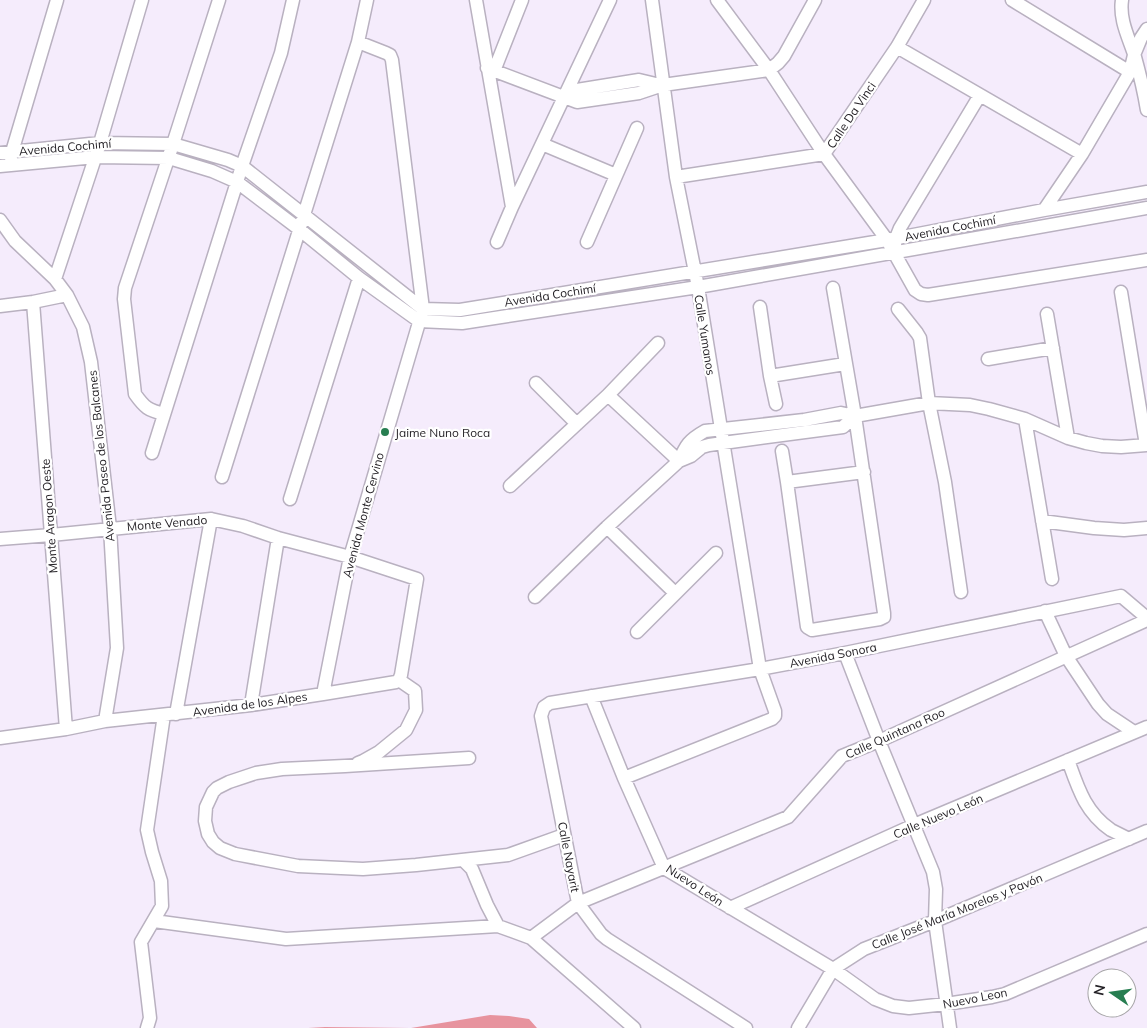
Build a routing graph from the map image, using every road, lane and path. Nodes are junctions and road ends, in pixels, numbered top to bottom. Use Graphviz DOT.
graph roads {
  1 [pos="57,0"];
  2 [pos="142,0"];
  3 [pos="219,0"];
  4 [pos="293,0"];
  5 [pos="367,0"];
  6 [pos="476,0"];
  7 [pos="522,0"];
  8 [pos="610,0"];
  9 [pos="652,0"];
  10 [pos="717,0"];
  11 [pos="815,0"];
  12 [pos="924,0"];
  13 [pos="1012,0"];
  14 [pos="1122,0"];
  15 [pos="1147,29"];
  16 [pos="358,42"];
  17 [pos="897,47"];
  18 [pos="1134,55"];
  19 [pos="491,69"];
  20 [pos="768,70"];
  21 [pos="1130,72"];
  22 [pos="663,85"];
  23 [pos="980,95"];
  24 [pos="564,96"];
  25 [pos="1147,110"];
  26 [pos="637,128"];
  27 [pos="100,143"];
  28 [pos="173,144"];
  29 [pos="542,144"];
  30 [pos="824,154"];
  31 [pos="1082,154"];
  32 [pos="96,157"];
  33 [pos="168,158"];
  34 [pos="6,159"];
  35 [pos="242,166"];
  36 [pos="616,175"];
  37 [pos="676,177"];
  38 [pos="237,182"];
  39 [pos="1147,192"];
  40 [pos="512,207"];
  41 [pos="1147,208"];
  42 [pos="1044,210"];
  43 [pos="304,214"];
  44 [pos="0,220"];
  45 [pos="299,229"];
  46 [pos="891,239"];
  47 [pos="497,242"];
  48 [pos="587,242"];
  49 [pos="895,253"];
  50 [pos="1147,260"];
  51 [pos="695,272"];
  52 [pos="359,278"];
  53 [pos="55,279"];
  54 [pos="698,287"];
  55 [pos="833,288"];
  56 [pos="1121,292"];
  57 [pos="67,295"];
  58 [pos="33,302"];
  59 [pos="0,306"];
  60 [pos="760,308"];
  61 [pos="898,309"];
  62 [pos="1048,314"];
  63 [pos="421,315"];
  64 [pos="658,343"];
  65 [pos="1053,348"];
  66 [pos="988,359"];
  67 [pos="845,364"];
  68 [pos="770,376"];
  69 [pos="536,383"];
  70 [pos="608,396"];
  71 [pos="929,403"];
  72 [pos="776,404"];
  73 [pos="164,414"];
  74 [pos="855,416"];
  75 [pos="1025,419"];
  76 [pos="577,424"];
  77 [pos="804,426"];
  78 [pos="720,429"];
  79 [pos="1068,438"];
  80 [pos="723,443"];
  81 [pos="1146,445"];
  82 [pos="782,451"];
  83 [pos="152,453"];
  84 [pos="679,462"];
  85 [pos="864,472"];
  86 [pos="222,477"];
  87 [pos="787,482"];
  88 [pos="510,486"];
  89 [pos="290,498"];
  90 [pos="211,519"];
  91 [pos="1042,521"];
  92 [pos="607,527"];
  93 [pos="110,528"];
  94 [pos="1147,528"];
  95 [pos="51,535"];
  96 [pos="278,538"];
  97 [pos="0,539"];
  98 [pos="716,552"];
  99 [pos="350,557"];
  100 [pos="1052,579"];
  101 [pos="960,592"];
  102 [pos="675,593"];
  103 [pos="535,597"];
  104 [pos="1045,611"];
  105 [pos="1147,619"];
  106 [pos="637,632"];
  107 [pos="845,653"];
  108 [pos="1066,656"];
  109 [pos="760,669"];
  110 [pos="399,680"];
  111 [pos="323,694"];
  112 [pos="591,696"];
  113 [pos="251,705"];
  114 [pos="544,707"];
  115 [pos="170,714"];
  116 [pos="105,721"];
  117 [pos="1147,727"];
  118 [pos="66,730"];
  119 [pos="1134,732"];
  120 [pos="0,738"];
  121 [pos="879,741"];
  122 [pos="469,758"];
  123 [pos="1068,760"];
  124 [pos="345,766"];
  125 [pos="624,778"];
  126 [pos="914,825"];
  127 [pos="1147,831"];
  128 [pos="564,835"];
  129 [pos="1129,839"];
  130 [pos="463,860"];
  131 [pos="664,868"];
  132 [pos="578,904"];
  133 [pos="730,908"];
  134 [pos="154,921"];
  135 [pos="935,921"];
  136 [pos="498,926"];
  137 [pos="1147,934"];
  138 [pos="531,938"];
  139 [pos="833,969"];
  140 [pos="946,1004"];
  141 [pos="147,1028"];
  142 [pos="634,1028"];
  143 [pos="746,1028"];
  144 [pos="798,1028"];
  145 [pos="950,1028"];
  1 -- 34 [label="street"];
  2 -- 27 [label="street"];
  3 -- 28 [label="street"];
  4 -- 35 [label="street"];
  5 -- 16 [label="street"];
  6 -- 19 [label="street"];
  7 -- 19 [label="street"];
  8 -- 24 [label="street"];
  9 -- 22 [label="street, Calle Yumanos"];
  10 -- 20 [label="street"];
  11 -- 20 [label="street"];
  12 -- 17 [label="street, Calle Da Vinci"];
  13 -- 21 [label="street"];
  14 -- 18 [label="street"];
  15 -- 18 [label="street"];
  16 -- 43 [label="street"];
  16 -- 63 [label="street"];
  17 -- 23 [label="street"];
  17 -- 30 [label="street, Calle Da Vinci"];
  18 -- 21 [label="street"];
  18 -- 25 [label="street"];
  19 -- 24 [label="street"];
  19 -- 40 [label="street"];
  20 -- 22 [label="street"];
  20 -- 30 [label="street"];
  21 -- 31 [label="street"];
  22 -- 24 [label="street"];
  22 -- 37 [label="street, Calle Yumanos"];
  23 -- 31 [label="street"];
  23 -- 46 [label="street"];
  24 -- 29 [label="street"];
  26 -- 36 [label="street"];
  27 -- 28 [label="street, Avenida Cochimí"];
  27 -- 32 [label="street"];
  27 -- 34 [label="street, Avenida Cochimí"];
  28 -- 33 [label="street"];
  28 -- 35 [label="street, Avenida Cochimí"];
  29 -- 36 [label="street"];
  29 -- 40 [label="street"];
  30 -- 37 [label="street, Calle Da Vinci"];
  30 -- 46 [label="street"];
  31 -- 42 [label="street"];
  32 -- 33 [label="street, Avenida Cochimí"];
  32 -- 34 [label="street, Avenida Cochimí"];
  32 -- 53 [label="street"];
  33 -- 38 [label="street, Avenida Cochimí"];
  33 -- 73 [label="street"];
  35 -- 38 [label="street"];
  35 -- 43 [label="street, Avenida Cochimí"];
  36 -- 48 [label="street"];
  37 -- 51 [label="street, Calle Yumanos"];
  38 -- 45 [label="street, Avenida Cochimí"];
  38 -- 73 [label="street"];
  39 -- 42 [label="street, Avenida Cochimí"];
  40 -- 47 [label="street"];
  41 -- 49 [label="street, Avenida Cochimí"];
  42 -- 46 [label="street, Avenida Cochimí"];
  43 -- 45 [label="street"];
  43 -- 63 [label="street, Avenida Cochimí"];
  44 -- 53 [label="street, Avenida Paseo de los Balcanes"];
  45 -- 52 [label="street, Avenida Cochimí"];
  45 -- 86 [label="street"];
  46 -- 49 [label="street"];
  46 -- 51 [label="street, Avenida Cochimí"];
  49 -- 50 [label="street"];
  49 -- 54 [label="street, Avenida Cochimí"];
  51 -- 54 [label="street, Calle Yumanos"];
  51 -- 63 [label="street, Avenida Cochimí"];
  52 -- 63 [label="street, Avenida Cochimí"];
  52 -- 89 [label="street"];
  53 -- 57 [label="street, Avenida Paseo de los Balcanes"];
  54 -- 63 [label="street, Avenida Cochimí"];
  54 -- 78 [label="street, Calle Yumanos"];
  55 -- 67 [label="street"];
  56 -- 81 [label="street"];
  57 -- 58 [label="street"];
  57 -- 93 [label="street, Avenida Paseo de los Balcanes"];
  58 -- 59 [label="street"];
  58 -- 95 [label="street, Monte Aragon Oeste"];
  60 -- 68 [label="street"];
  61 -- 71 [label="street"];
  62 -- 65 [label="street"];
  63 -- 99 [label="street, Avenida Monte Cervino"];
  64 -- 70 [label="street"];
  65 -- 66 [label="street"];
  65 -- 79 [label="street"];
  67 -- 68 [label="street"];
  67 -- 74 [label="street"];
  68 -- 72 [label="street"];
  69 -- 76 [label="street"];
  70 -- 76 [label="street"];
  70 -- 84 [label="street"];
  71 -- 74 [label="street"];
  71 -- 75 [label="street"];
  71 -- 101 [label="street"];
  73 -- 83 [label="street"];
  74 -- 77 [label="street"];
  74 -- 85 [label="street"];
  75 -- 79 [label="street"];
  75 -- 91 [label="street"];
  76 -- 88 [label="street"];
  77 -- 78 [label="street"];
  77 -- 80 [label="street"];
  78 -- 80 [label="street, Calle Yumanos"];
  78 -- 84 [label="street"];
  79 -- 81 [label="street"];
  80 -- 84 [label="street"];
  80 -- 109 [label="street, Calle Yumanos"];
  82 -- 87 [label="street"];
  84 -- 92 [label="street"];
  85 -- 87 [label="street"];
  85 -- 87 [label="street"];
  90 -- 93 [label="street, Monte Venado"];
  90 -- 96 [label="street, Monte Venado"];
  90 -- 115 [label="street"];
  91 -- 94 [label="street"];
  91 -- 100 [label="street"];
  92 -- 102 [label="street"];
  92 -- 103 [label="street"];
  93 -- 95 [label="street, Monte Venado"];
  93 -- 116 [label="street, Avenida Paseo de los Balcanes"];
  95 -- 97 [label="street, Monte Venado"];
  95 -- 118 [label="street, Monte Aragon Oeste"];
  96 -- 99 [label="street, Monte Venado"];
  96 -- 113 [label="street"];
  98 -- 102 [label="street"];
  99 -- 110 [label="street, Monte Venado"];
  99 -- 111 [label="street, Avenida Monte Cervino"];
  102 -- 106 [label="street"];
  104 -- 105 [label="street, Avenida Sonora"];
  104 -- 107 [label="street, Avenida Sonora"];
  104 -- 108 [label="street"];
  105 -- 108 [label="street, Calle Quintana Roo"];
  107 -- 109 [label="street, Avenida Sonora"];
  107 -- 121 [label="street"];
  108 -- 119 [label="street"];
  108 -- 121 [label="street, Calle Quintana Roo"];
  109 -- 112 [label="street, Avenida Sonora"];
  109 -- 125 [label="street, Calle Yumanos"];
  110 -- 111 [label="street, Avenida de los Alpes"];
  110 -- 124 [label="street"];
  111 -- 113 [label="street, Avenida de los Alpes"];
  112 -- 114 [label="street, Avenida Sonora"];
  112 -- 125 [label="street, Nuevo León"];
  113 -- 115 [label="street, Avenida de los Alpes"];
  114 -- 128 [label="street, Calle Nayarit"];
  115 -- 116 [label="street, Avenida de los Alpes"];
  115 -- 134 [label="street"];
  116 -- 118 [label="street, Avenida de los Alpes"];
  117 -- 119 [label="street, Calle Nuevo León"];
  118 -- 120 [label="street, Avenida de los Alpes"];
  119 -- 123 [label="street, Calle Nuevo León"];
  121 -- 126 [label="street"];
  121 -- 131 [label="street, Calle Quintana Roo"];
  122 -- 124 [label="street"];
  123 -- 126 [label="street, Calle Nuevo León"];
  123 -- 129 [label="street"];
  124 -- 130 [label="street"];
  125 -- 131 [label="street, Nuevo León"];
  126 -- 133 [label="street, Calle Nuevo León"];
  126 -- 135 [label="street"];
  127 -- 129 [label="street, Calle José María Morelos y Pavón"];
  128 -- 130 [label="street"];
  128 -- 132 [label="street, Calle Nayarit"];
  129 -- 135 [label="street, Calle José María Morelos y Pavón"];
  130 -- 136 [label="street"];
  131 -- 132 [label="street, Calle Quintana Roo"];
  131 -- 133 [label="street, Nuevo León"];
  132 -- 138 [label="street, Calle Nayarit"];
  132 -- 143 [label="street"];
  133 -- 139 [label="street, Nuevo León"];
  134 -- 136 [label="street"];
  134 -- 141 [label="street"];
  135 -- 139 [label="street, Calle José María Morelos y Pavón"];
  135 -- 140 [label="street"];
  136 -- 138 [label="street"];
  137 -- 140 [label="street, Nuevo Leon"];
  138 -- 142 [label="street"];
  139 -- 140 [label="street, Nuevo Leon"];
  139 -- 144 [label="street, Calle José María Morelos y Pavón"];
  140 -- 145 [label="street"];
}
